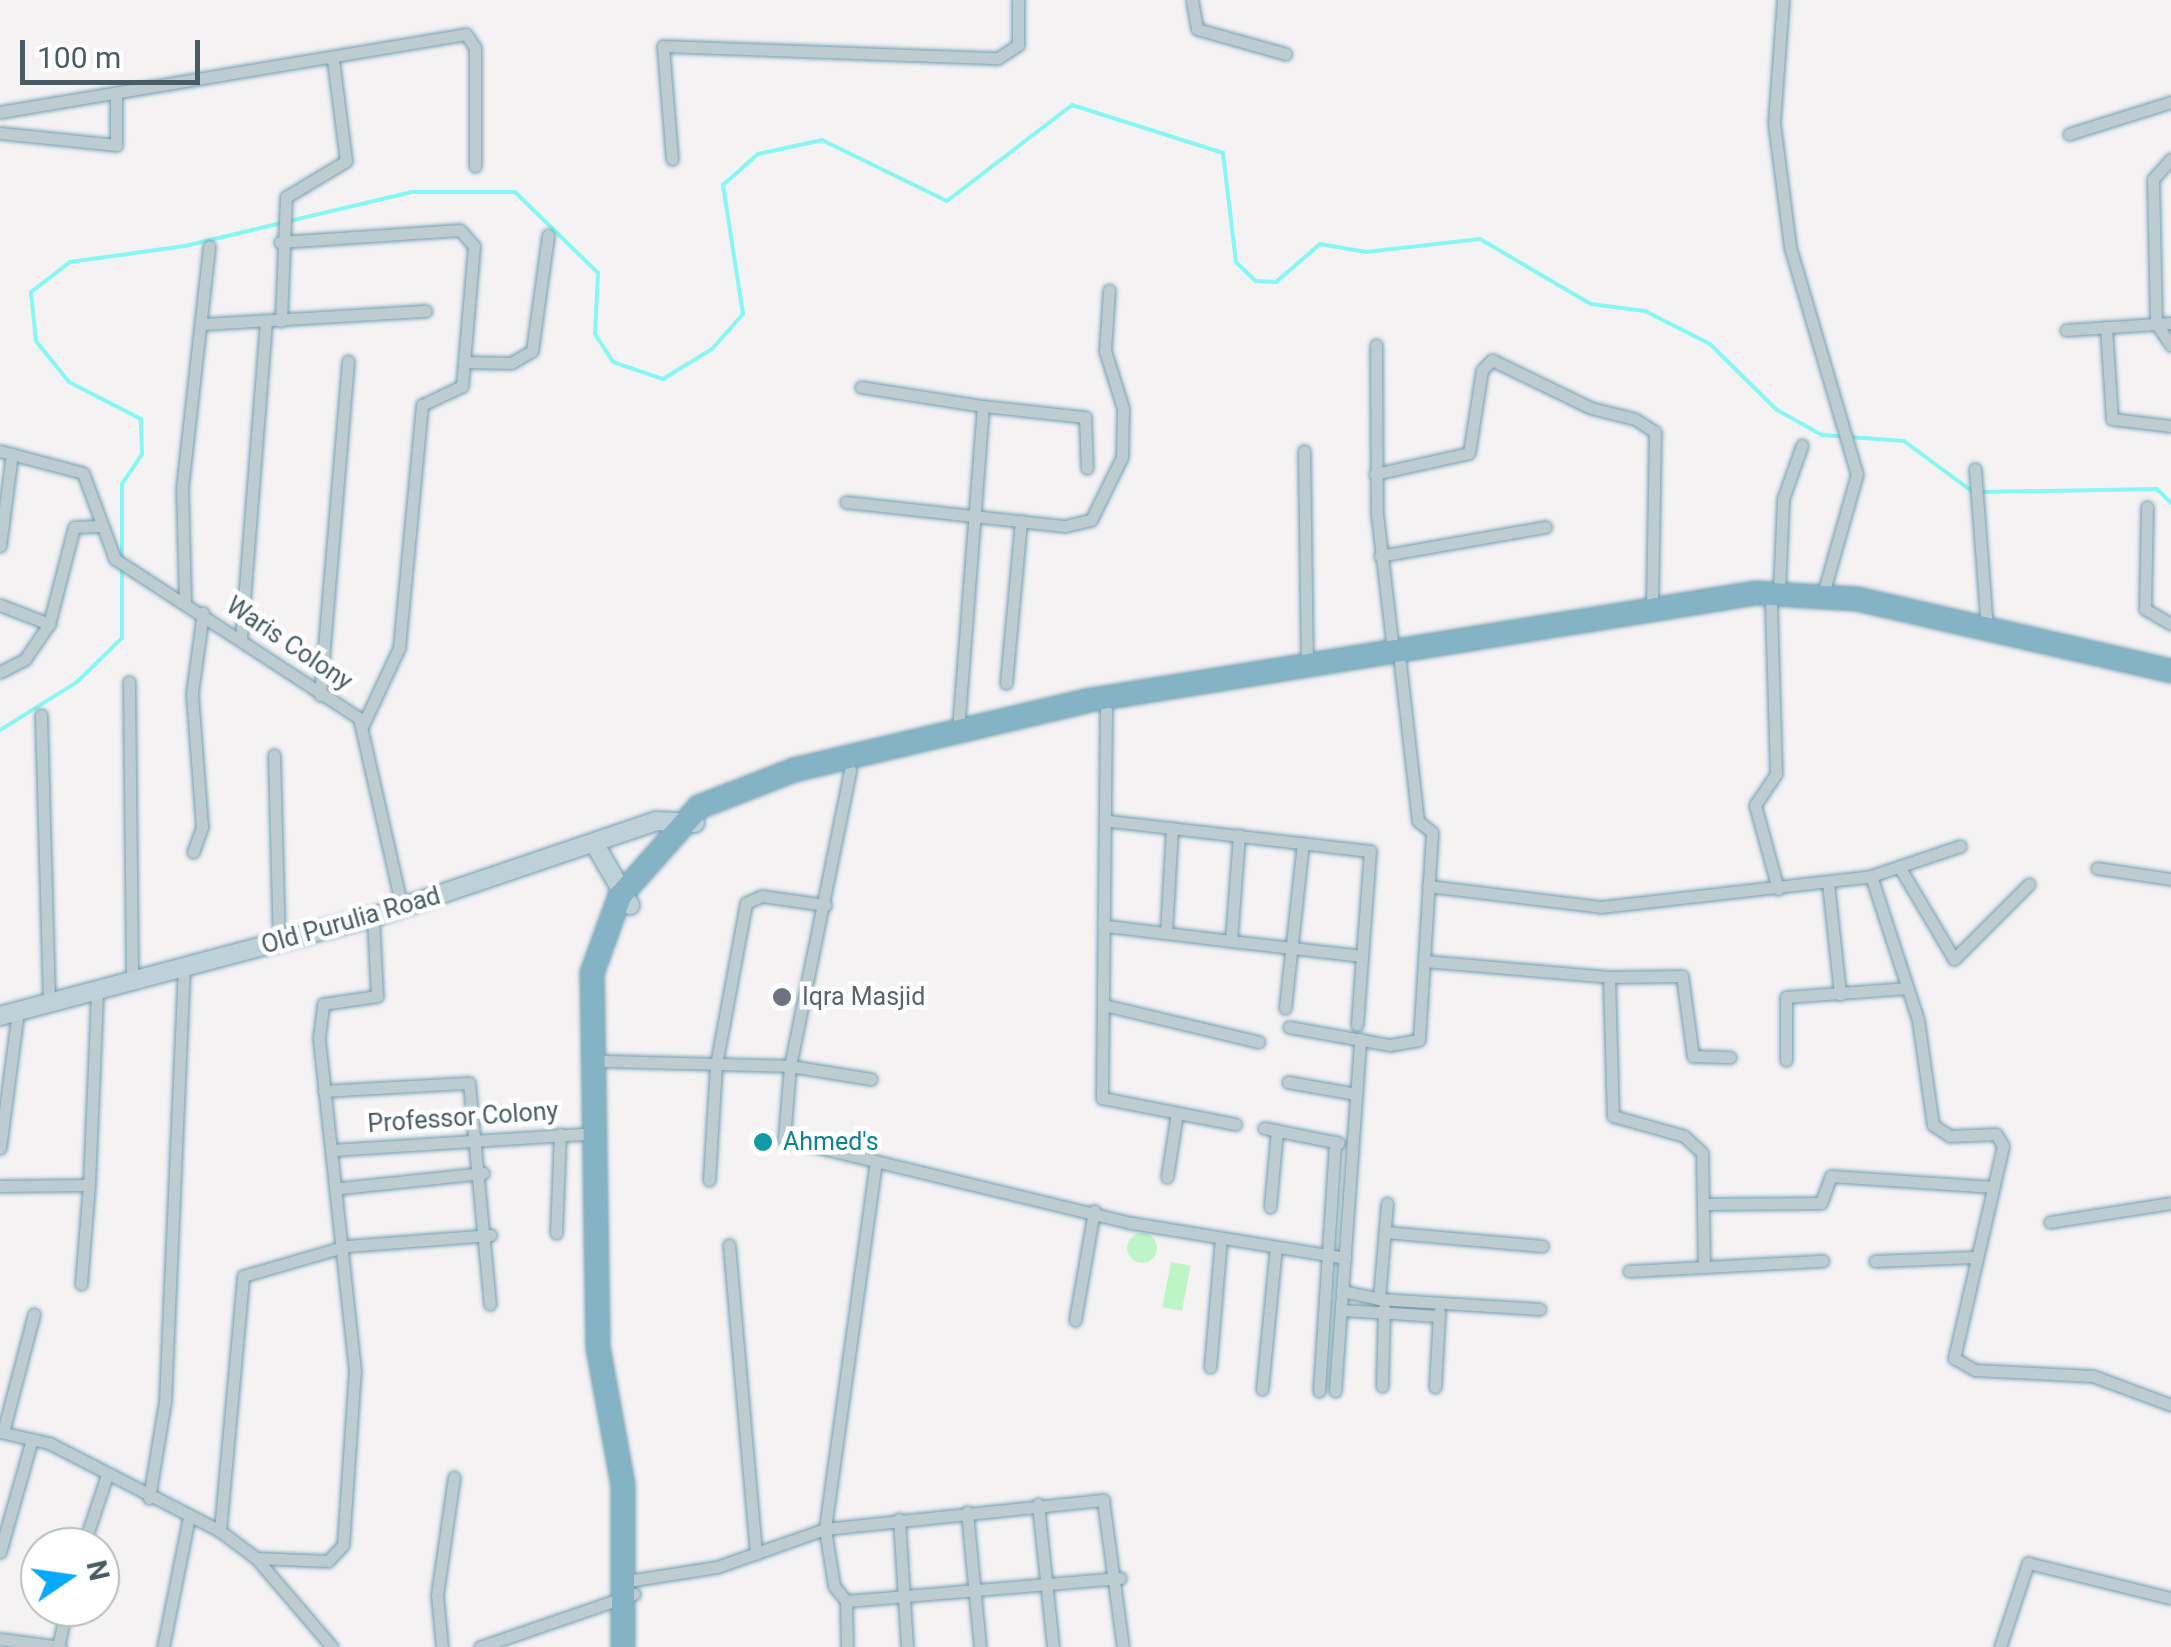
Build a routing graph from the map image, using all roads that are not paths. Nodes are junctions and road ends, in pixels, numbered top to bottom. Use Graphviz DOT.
graph roads {
  1 [pos="1018,0"];
  2 [pos="1192,0"];
  3 [pos="1783,0"];
  4 [pos="1286,54"];
  5 [pos="333,59"];
  6 [pos="116,99"];
  7 [pos="2171,102"];
  8 [pos="0,112"];
  9 [pos="0,133"];
  10 [pos="2069,134"];
  11 [pos="672,159"];
  12 [pos="2171,159"];
  13 [pos="475,166"];
  14 [pos="548,235"];
  15 [pos="280,242"];
  16 [pos="209,247"];
  17 [pos="1109,290"];
  18 [pos="426,311"];
  19 [pos="281,321"];
  20 [pos="266,322"];
  21 [pos="2171,322"];
  22 [pos="2156,323"];
  23 [pos="205,324"];
  24 [pos="2106,327"];
  25 [pos="2066,330"];
  26 [pos="2171,345"];
  27 [pos="1376,346"];
  28 [pos="348,361"];
  29 [pos="464,362"];
  30 [pos="861,387"];
  31 [pos="983,406"];
  32 [pos="2171,426"];
  33 [pos="1802,444"];
  34 [pos="1304,450"];
  35 [pos="6,452"];
  36 [pos="1087,468"];
  37 [pos="1975,468"];
  38 [pos="1376,474"];
  39 [pos="846,502"];
  40 [pos="2147,507"];
  41 [pos="975,515"];
  42 [pos="1021,521"];
  43 [pos="100,526"];
  44 [pos="1545,527"];
  45 [pos="0,546"];
  46 [pos="1380,556"];
  47 [pos="1823,594"];
  48 [pos="1775,598"];
  49 [pos="185,601"];
  50 [pos="1652,603"];
  51 [pos="0,604"];
  52 [pos="203,613"];
  53 [pos="48,624"];
  54 [pos="2171,624"];
  55 [pos="1987,630"];
  56 [pos="241,638"];
  57 [pos="1397,656"];
  58 [pos="1307,666"];
  59 [pos="2171,671"];
  60 [pos="0,672"];
  61 [pos="129,682"];
  62 [pos="1006,683"];
  63 [pos="2171,683"];
  64 [pos="320,694"];
  65 [pos="1106,710"];
  66 [pos="40,715"];
  67 [pos="364,726"];
  68 [pos="958,732"];
  69 [pos="274,755"];
  70 [pos="850,770"];
  71 [pos="1110,821"];
  72 [pos="690,823"];
  73 [pos="1172,828"];
  74 [pos="1239,835"];
  75 [pos="1303,843"];
  76 [pos="594,844"];
  77 [pos="1960,846"];
  78 [pos="192,852"];
  79 [pos="1900,868"];
  80 [pos="2097,868"];
  81 [pos="1871,876"];
  82 [pos="2171,878"];
  83 [pos="1828,883"];
  84 [pos="2029,884"];
  85 [pos="1428,886"];
  86 [pos="1778,889"];
  87 [pos="625,900"];
  88 [pos="825,905"];
  89 [pos="402,908"];
  90 [pos="374,918"];
  91 [pos="1106,926"];
  92 [pos="1166,933"];
  93 [pos="1231,941"];
  94 [pos="279,943"];
  95 [pos="1292,948"];
  96 [pos="1362,956"];
  97 [pos="1424,961"];
  98 [pos="184,969"];
  99 [pos="1609,977"];
  100 [pos="132,981"];
  101 [pos="1908,988"];
  102 [pos="97,992"];
  103 [pos="1840,994"];
  104 [pos="49,1004"];
  105 [pos="1104,1006"];
  106 [pos="1284,1008"];
  107 [pos="5,1013"];
  108 [pos="1357,1025"];
  109 [pos="1289,1027"];
  110 [pos="1360,1040"];
  111 [pos="1259,1042"];
  112 [pos="1730,1057"];
  113 [pos="1786,1060"];
  114 [pos="603,1061"];
  115 [pos="716,1065"];
  116 [pos="790,1066"];
  117 [pos="871,1080"];
  118 [pos="1288,1082"];
  119 [pos="324,1092"];
  120 [pos="1356,1094"];
  121 [pos="1177,1113"];
  122 [pos="1236,1124"];
  123 [pos="480,1134"];
  124 [pos="560,1134"];
  125 [pos="596,1134"];
  126 [pos="1335,1142"];
  127 [pos="1353,1146"];
  128 [pos="0,1148"];
  129 [pos="334,1150"];
  130 [pos="876,1160"];
  131 [pos="483,1173"];
  132 [pos="1166,1177"];
  133 [pos="709,1180"];
  134 [pos="89,1185"];
  135 [pos="0,1186"];
  136 [pos="1994,1187"];
  137 [pos="341,1188"];
  138 [pos="1388,1202"];
  139 [pos="2171,1202"];
  140 [pos="1708,1204"];
  141 [pos="1270,1207"];
  142 [pos="1094,1211"];
  143 [pos="2050,1222"];
  144 [pos="1385,1232"];
  145 [pos="556,1233"];
  146 [pos="490,1235"];
  147 [pos="1222,1238"];
  148 [pos="729,1245"];
  149 [pos="347,1246"];
  150 [pos="1542,1246"];
  151 [pos="1276,1247"];
  152 [pos="1328,1255"];
  153 [pos="1975,1257"];
  154 [pos="1345,1258"];
  155 [pos="1824,1261"];
  156 [pos="1875,1261"];
  157 [pos="1704,1267"];
  158 [pos="1629,1271"];
  159 [pos="82,1284"];
  160 [pos="1342,1292"];
  161 [pos="1379,1300"];
  162 [pos="490,1304"];
  163 [pos="1540,1309"];
  164 [pos="1342,1310"];
  165 [pos="1440,1310"];
  166 [pos="1387,1313"];
  167 [pos="34,1314"];
  168 [pos="1075,1320"];
  169 [pos="1210,1367"];
  170 [pos="1382,1386"];
  171 [pos="1435,1386"];
  172 [pos="1262,1389"];
  173 [pos="1319,1391"];
  174 [pos="1336,1391"];
  175 [pos="2171,1404"];
  176 [pos="1,1432"];
  177 [pos="32,1438"];
  178 [pos="107,1475"];
  179 [pos="454,1477"];
  180 [pos="149,1498"];
  181 [pos="1038,1504"];
  182 [pos="966,1512"];
  183 [pos="189,1517"];
  184 [pos="899,1519"];
  185 [pos="90,1527"];
  186 [pos="825,1529"];
  187 [pos="220,1531"];
  188 [pos="0,1552"];
  189 [pos="756,1554"];
  190 [pos="256,1558"];
  191 [pos="1120,1578"];
  192 [pos="1046,1585"];
  193 [pos="631,1590"];
  194 [pos="978,1591"];
  195 [pos="905,1597"];
  196 [pos="2171,1598"];
  197 [pos="846,1601"];
  198 [pos="0,1639"];
  199 [pos="58,1647"];
  200 [pos="163,1647"];
  201 [pos="332,1647"];
  202 [pos="442,1647"];
  203 [pos="480,1647"];
  204 [pos="623,1647"];
  205 [pos="633,1647"];
  206 [pos="847,1647"];
  207 [pos="907,1647"];
  208 [pos="980,1647"];
  209 [pos="1053,1647"];
  210 [pos="1123,1647"];
  211 [pos="2000,1647"];
  1 -- 11 [label="street"];
  2 -- 4 [label="street"];
  3 -- 47 [label="street"];
  5 -- 6 [label="street"];
  5 -- 13 [label="street"];
  5 -- 15 [label="street"];
  6 -- 8 [label="street"];
  6 -- 9 [label="street"];
  7 -- 10 [label="street"];
  12 -- 22 [label="street"];
  14 -- 29 [label="street"];
  15 -- 19 [label="street"];
  15 -- 29 [label="street"];
  16 -- 23 [label="street"];
  17 -- 42 [label="street"];
  18 -- 19 [label="street"];
  19 -- 20 [label="street"];
  20 -- 23 [label="street"];
  20 -- 56 [label="street"];
  21 -- 22 [label="street"];
  22 -- 24 [label="street"];
  22 -- 26 [label="street"];
  23 -- 49 [label="street"];
  24 -- 25 [label="street"];
  24 -- 32 [label="street"];
  27 -- 38 [label="street"];
  28 -- 64 [label="street"];
  29 -- 67 [label="street"];
  30 -- 31 [label="street"];
  31 -- 36 [label="street"];
  31 -- 41 [label="street"];
  33 -- 48 [label="street"];
  34 -- 58 [label="street"];
  35 -- 43 [label="street"];
  35 -- 45 [label="street"];
  37 -- 55 [label="street"];
  38 -- 46 [label="street"];
  38 -- 50 [label="street"];
  39 -- 41 [label="street"];
  40 -- 54 [label="street"];
  41 -- 42 [label="street"];
  41 -- 68 [label="street"];
  42 -- 62 [label="street"];
  43 -- 49 [label="street, Waris Colony"];
  43 -- 53 [label="street"];
  44 -- 46 [label="street"];
  46 -- 57 [label="street"];
  47 -- 48 [label="highway"];
  47 -- 55 [label="highway"];
  48 -- 50 [label="highway"];
  48 -- 57 [label="highway"];
  48 -- 63 [label="highway"];
  48 -- 86 [label="street"];
  49 -- 52 [label="street, Waris Colony"];
  50 -- 57 [label="highway"];
  51 -- 53 [label="street"];
  52 -- 56 [label="street, Waris Colony"];
  52 -- 78 [label="street"];
  53 -- 60 [label="street"];
  55 -- 59 [label="highway"];
  56 -- 64 [label="street, Waris Colony"];
  57 -- 58 [label="highway"];
  57 -- 65 [label="highway"];
  57 -- 85 [label="street"];
  58 -- 68 [label="highway"];
  61 -- 100 [label="street"];
  64 -- 67 [label="street, Waris Colony"];
  65 -- 70 [label="highway"];
  65 -- 71 [label="street"];
  66 -- 104 [label="street"];
  67 -- 89 [label="street, Waris Colony"];
  68 -- 72 [label="highway"];
  69 -- 94 [label="street"];
  70 -- 72 [label="highway"];
  70 -- 88 [label="street"];
  71 -- 73 [label="street"];
  71 -- 91 [label="street"];
  72 -- 76 [label="main road, Old Purulia Road"];
  72 -- 87 [label="highway"];
  73 -- 74 [label="street"];
  73 -- 92 [label="street"];
  74 -- 75 [label="street"];
  74 -- 93 [label="street"];
  75 -- 95 [label="street"];
  75 -- 96 [label="street"];
  76 -- 87 [label="main road"];
  76 -- 89 [label="main road, Old Purulia Road"];
  77 -- 79 [label="street"];
  79 -- 81 [label="street"];
  79 -- 84 [label="street"];
  80 -- 82 [label="street"];
  81 -- 83 [label="street"];
  81 -- 101 [label="street"];
  83 -- 86 [label="street"];
  83 -- 103 [label="street"];
  85 -- 86 [label="street"];
  85 -- 97 [label="street"];
  87 -- 114 [label="highway"];
  87 -- 125 [label="highway"];
  88 -- 115 [label="street"];
  88 -- 116 [label="street"];
  89 -- 90 [label="main road, Old Purulia Road"];
  90 -- 94 [label="main road, Old Purulia Road"];
  90 -- 119 [label="street"];
  91 -- 92 [label="street"];
  91 -- 105 [label="street"];
  92 -- 93 [label="street"];
  93 -- 95 [label="street"];
  94 -- 98 [label="main road, Old Purulia Road"];
  95 -- 96 [label="street"];
  95 -- 106 [label="street"];
  96 -- 108 [label="street"];
  97 -- 99 [label="street"];
  97 -- 110 [label="street"];
  98 -- 100 [label="main road, Old Purulia Road"];
  98 -- 180 [label="street"];
  99 -- 112 [label="street"];
  99 -- 140 [label="street"];
  100 -- 102 [label="main road, Old Purulia Road"];
  101 -- 103 [label="street"];
  101 -- 136 [label="street"];
  102 -- 104 [label="main road, Old Purulia Road"];
  102 -- 134 [label="street"];
  103 -- 113 [label="street"];
  104 -- 107 [label="main road, Old Purulia Road"];
  105 -- 111 [label="street"];
  105 -- 121 [label="street"];
  107 -- 128 [label="street"];
  109 -- 110 [label="street"];
  110 -- 120 [label="street"];
  114 -- 115 [label="street"];
  114 -- 193 [label="highway"];
  115 -- 116 [label="street"];
  115 -- 133 [label="street"];
  116 -- 117 [label="street"];
  116 -- 130 [label="street"];
  118 -- 120 [label="street"];
  119 -- 123 [label="street"];
  119 -- 129 [label="street"];
  120 -- 127 [label="street"];
  121 -- 122 [label="street"];
  121 -- 132 [label="street"];
  123 -- 124 [label="street, Professor Colony"];
  123 -- 129 [label="street, Professor Colony"];
  123 -- 131 [label="street"];
  124 -- 125 [label="street, Professor Colony"];
  124 -- 145 [label="street"];
  125 -- 193 [label="highway"];
  126 -- 127 [label="street"];
  126 -- 141 [label="street"];
  126 -- 152 [label="street"];
  127 -- 154 [label="street"];
  129 -- 137 [label="street"];
  130 -- 142 [label="street"];
  130 -- 186 [label="street"];
  131 -- 137 [label="street"];
  131 -- 146 [label="street"];
  134 -- 135 [label="street"];
  134 -- 159 [label="street"];
  136 -- 140 [label="street"];
  136 -- 153 [label="street"];
  137 -- 149 [label="street"];
  138 -- 144 [label="street"];
  139 -- 143 [label="street"];
  140 -- 157 [label="street"];
  142 -- 147 [label="street"];
  142 -- 168 [label="street"];
  144 -- 150 [label="street"];
  144 -- 161 [label="street"];
  146 -- 149 [label="street"];
  146 -- 162 [label="street"];
  147 -- 151 [label="street"];
  147 -- 169 [label="street"];
  148 -- 189 [label="street"];
  149 -- 187 [label="street"];
  149 -- 190 [label="street"];
  151 -- 152 [label="street"];
  151 -- 172 [label="street"];
  152 -- 154 [label="street"];
  152 -- 173 [label="street"];
  153 -- 156 [label="street"];
  153 -- 175 [label="street"];
  154 -- 160 [label="street"];
  155 -- 157 [label="street"];
  157 -- 158 [label="street"];
  160 -- 161 [label="street"];
  160 -- 164 [label="street"];
  161 -- 165 [label="street"];
  161 -- 166 [label="street"];
  163 -- 165 [label="street"];
  164 -- 166 [label="street"];
  164 -- 174 [label="street"];
  165 -- 166 [label="street"];
  165 -- 171 [label="street"];
  166 -- 170 [label="street"];
  167 -- 176 [label="street"];
  176 -- 177 [label="street"];
  177 -- 178 [label="street"];
  177 -- 188 [label="street"];
  178 -- 180 [label="street"];
  178 -- 185 [label="street"];
  179 -- 202 [label="street"];
  180 -- 183 [label="street"];
  181 -- 182 [label="street"];
  181 -- 191 [label="street"];
  181 -- 192 [label="street"];
  182 -- 184 [label="street"];
  182 -- 194 [label="street"];
  183 -- 187 [label="street"];
  183 -- 200 [label="street"];
  184 -- 186 [label="street"];
  184 -- 195 [label="street"];
  186 -- 189 [label="street"];
  186 -- 197 [label="street"];
  187 -- 190 [label="street"];
  189 -- 193 [label="street"];
  190 -- 201 [label="street"];
  191 -- 192 [label="street"];
  191 -- 210 [label="street"];
  192 -- 194 [label="street"];
  192 -- 209 [label="street"];
  193 -- 203 [label="street"];
  193 -- 204 [label="highway"];
  193 -- 205 [label="highway"];
  194 -- 195 [label="street"];
  194 -- 208 [label="street"];
  195 -- 197 [label="street"];
  195 -- 207 [label="street"];
  196 -- 211 [label="street"];
  197 -- 206 [label="street"];
  198 -- 199 [label="street"];
}
